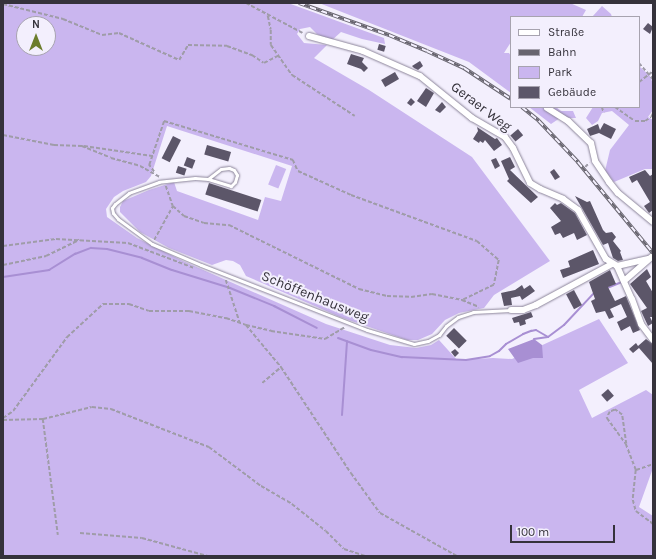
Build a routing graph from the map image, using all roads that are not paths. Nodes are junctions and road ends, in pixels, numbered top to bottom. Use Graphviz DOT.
graph roads {
  1 [pos="309,36"];
  2 [pos="547,108"];
  3 [pos="208,179"];
  4 [pos="653,222"];
  5 [pos="652,257"];
  6 [pos="614,265"];
  7 [pos="625,283"];
  8 [pos="511,310"];
  9 [pos="653,340"];
  1 -- 6 [label="street, Geraer Weg"];
  2 -- 4 [label="street"];
  3 -- 3 [label="lane, Schöffenhausweg"];
  3 -- 8 [label="lane, Schöffenhausweg"];
  5 -- 6 [label="street, Schöffenhausweg"];
  5 -- 7 [label="street"];
  6 -- 7 [label="street, Geraer Weg"];
  6 -- 8 [label="street, Schöffenhausweg"];
  7 -- 9 [label="street, Geraer Weg"];
}
